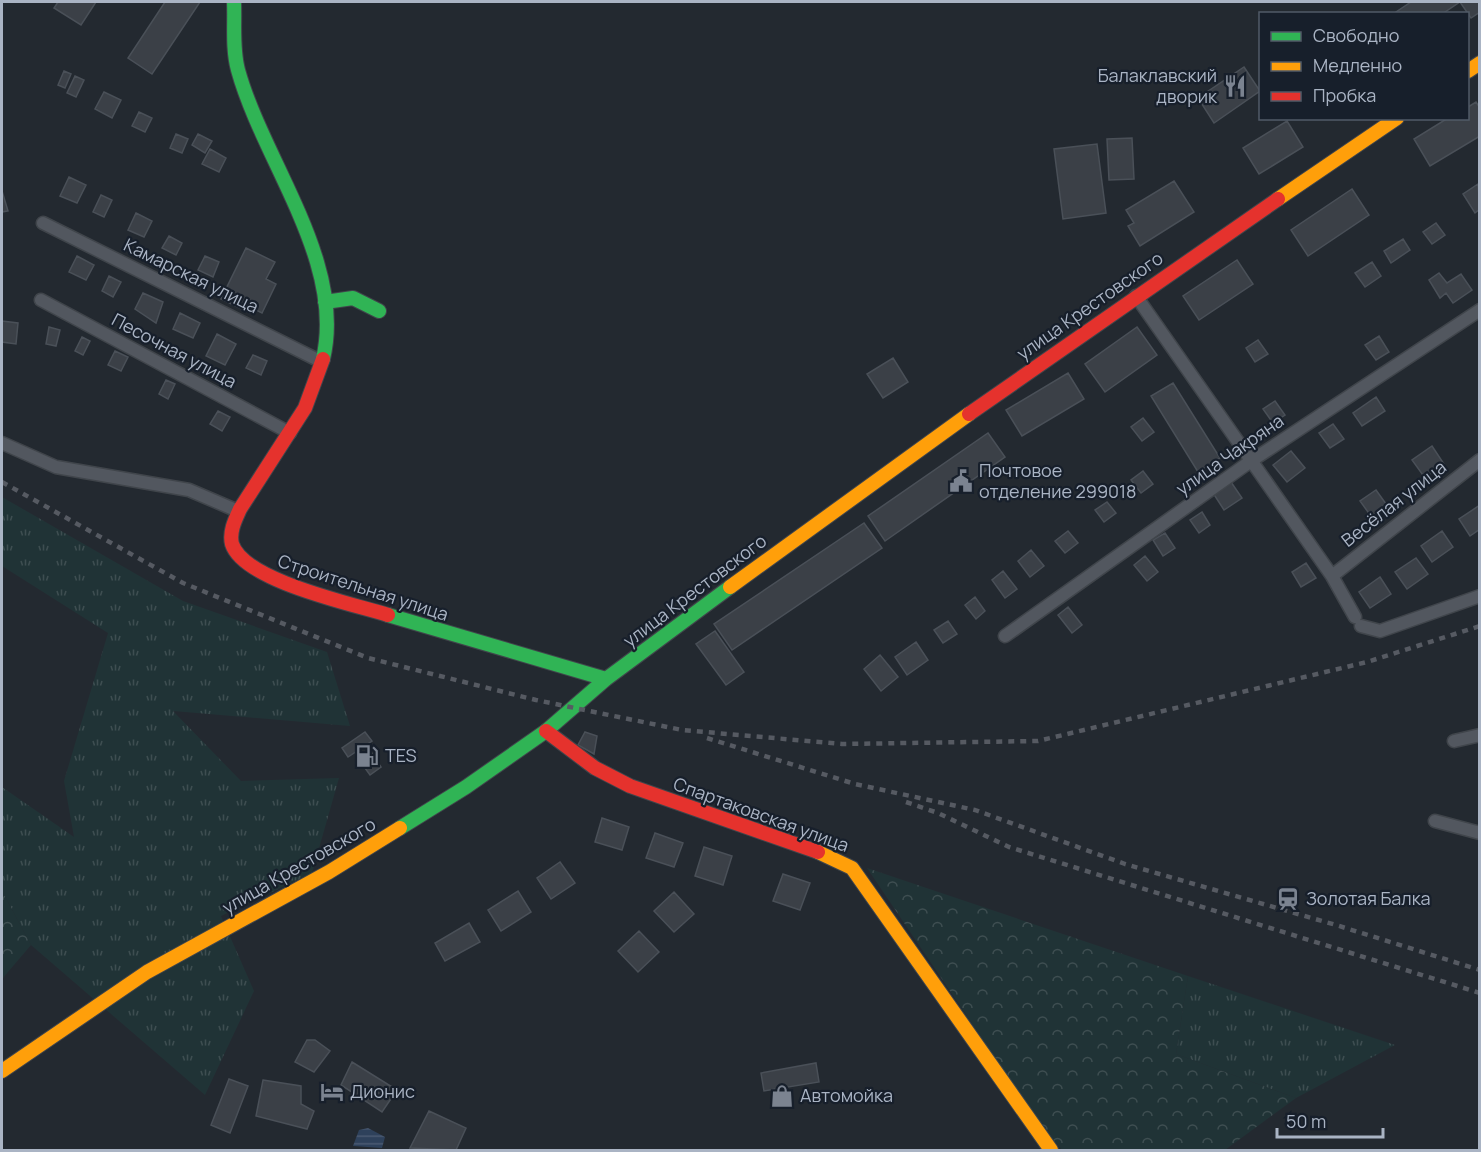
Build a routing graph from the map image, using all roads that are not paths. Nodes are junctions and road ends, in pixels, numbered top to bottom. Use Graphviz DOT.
graph roads {
  1 [pos="234,2"];
  2 [pos="1394,120"];
  3 [pos="43,223"];
  4 [pos="1136,296"];
  5 [pos="41,300"];
  6 [pos="325,302"];
  7 [pos="1479,310"];
  8 [pos="379,311"];
  9 [pos="322,362"];
  10 [pos="290,433"];
  11 [pos="2,443"];
  12 [pos="1479,460"];
  13 [pos="1251,461"];
  14 [pos="238,511"];
  15 [pos="1332,576"];
  16 [pos="1479,596"];
  17 [pos="1005,636"];
  18 [pos="606,679"];
  19 [pos="546,731"];
  20 [pos="1479,735"];
  21 [pos="1454,741"];
  22 [pos="1435,821"];
  23 [pos="1479,833"];
  24 [pos="2,1071"];
  25 [pos="1051,1150"];
  1 -- 6 [label="main road, Строительная улица"];
  2 -- 4 [label="main road, улица Крестовского"];
  3 -- 9 [label="street, Камарская улица"];
  4 -- 13 [label="street"];
  4 -- 18 [label="main road, улица Крестовского"];
  5 -- 10 [label="street, Песочная улица"];
  6 -- 8 [label="main road"];
  6 -- 9 [label="main road, Строительная улица"];
  7 -- 13 [label="street, улица Чакряна"];
  9 -- 10 [label="main road, Строительная улица"];
  10 -- 14 [label="main road, Строительная улица"];
  11 -- 14 [label="street"];
  12 -- 15 [label="street, Весёлая улица"];
  13 -- 15 [label="street"];
  13 -- 17 [label="street, улица Чакряна"];
  14 -- 18 [label="main road, Строительная улица"];
  15 -- 16 [label="street"];
  18 -- 19 [label="main road, улица Крестовского"];
  19 -- 24 [label="main road, улица Крестовского"];
  19 -- 25 [label="main road, Спартаковская улица"];
  20 -- 21 [label="street"];
  22 -- 23 [label="street"];
}
